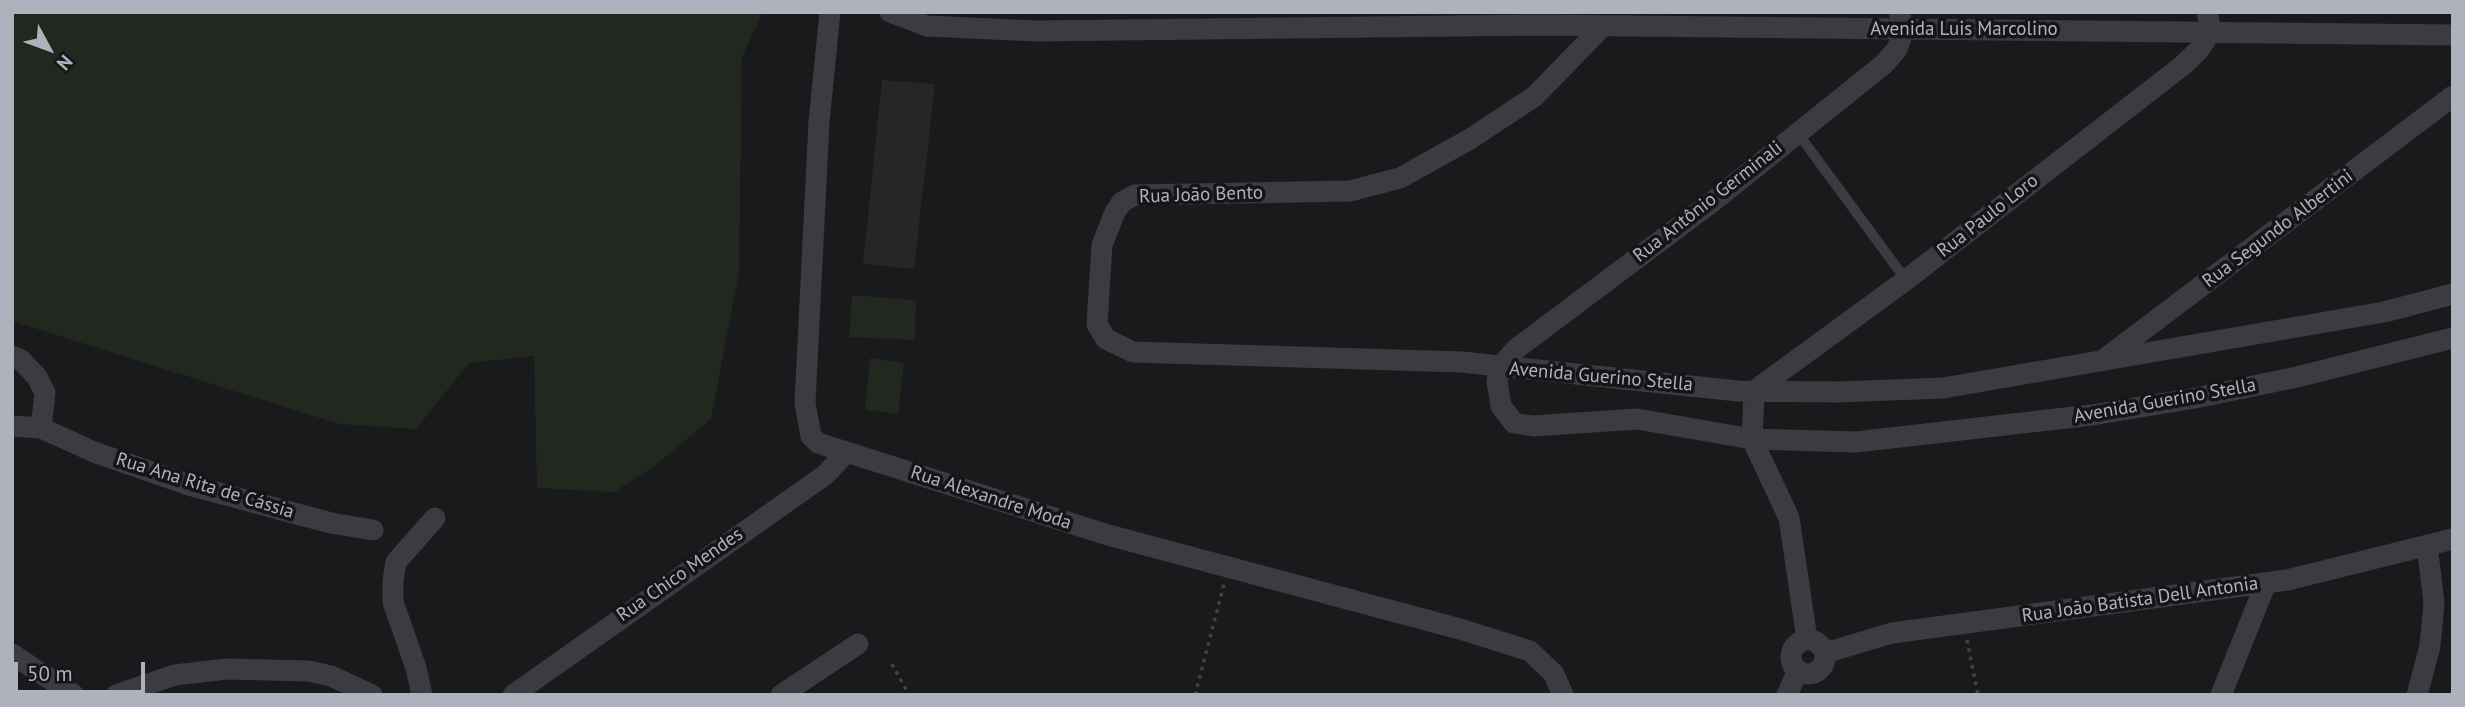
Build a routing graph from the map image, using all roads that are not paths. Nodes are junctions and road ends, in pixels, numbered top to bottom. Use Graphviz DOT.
graph roads {
  1 [pos="830,12"];
  2 [pos="890,12"];
  3 [pos="1468,19"];
  4 [pos="1902,21"];
  5 [pos="2209,22"];
  6 [pos="1602,27"];
  7 [pos="2453,35"];
  8 [pos="2453,96"];
  9 [pos="1797,132"];
  10 [pos="1906,280"];
  11 [pos="2453,294"];
  12 [pos="2453,338"];
  13 [pos="12,356"];
  14 [pos="2102,361"];
  15 [pos="1501,366"];
  16 [pos="1754,391"];
  17 [pos="12,426"];
  18 [pos="41,428"];
  19 [pos="1752,439"];
  20 [pos="845,454"];
  21 [pos="435,519"];
  22 [pos="373,530"];
  23 [pos="2453,539"];
  24 [pos="2427,545"];
  25 [pos="2266,583"];
  26 [pos="1807,639"];
  27 [pos="858,644"];
  28 [pos="1825,653"];
  29 [pos="12,654"];
  30 [pos="1798,670"];
  31 [pos="74,695"];
  32 [pos="116,695"];
  33 [pos="372,695"];
  34 [pos="422,695"];
  35 [pos="513,695"];
  36 [pos="780,695"];
  37 [pos="1563,695"];
  38 [pos="1787,695"];
  39 [pos="2221,695"];
  40 [pos="2417,695"];
  1 -- 20 [label="street, Rua Alexandre Moda"];
  2 -- 3 [label="street, Avenida Luis Marcolino"];
  3 -- 6 [label="street, Avenida Luis Marcolino"];
  4 -- 5 [label="street, Avenida Luis Marcolino"];
  4 -- 6 [label="street, Avenida Luis Marcolino"];
  4 -- 9 [label="street, Rua Antônio Germinali"];
  5 -- 7 [label="street, Avenida Luis Marcolino"];
  5 -- 10 [label="street, Rua Paulo Loro"];
  6 -- 15 [label="street, Rua João Bento"];
  8 -- 14 [label="street, Rua Segundo Albertini"];
  9 -- 10 [label="lane"];
  9 -- 15 [label="street, Rua Antônio Germinali"];
  10 -- 16 [label="street, Rua Paulo Loro"];
  11 -- 14 [label="street, Avenida Guerino Stella"];
  12 -- 19 [label="street, Avenida Guerino Stella"];
  13 -- 18 [label="street"];
  14 -- 16 [label="street, Avenida Guerino Stella"];
  15 -- 16 [label="street, Avenida Guerino Stella"];
  15 -- 19 [label="street, Avenida Guerino Stella"];
  16 -- 19 [label="street"];
  17 -- 18 [label="street"];
  18 -- 22 [label="street, Rua Ana Rita de Cássia"];
  19 -- 26 [label="street"];
  20 -- 35 [label="street, Rua Chico Mendes"];
  20 -- 37 [label="street, Rua Alexandre Moda"];
  21 -- 34 [label="street"];
  23 -- 24 [label="street, Rua João Batista Dell Antonia"];
  24 -- 25 [label="street, Rua João Batista Dell Antonia"];
  24 -- 40 [label="street"];
  25 -- 28 [label="street, Rua João Batista Dell Antonia"];
  25 -- 39 [label="street"];
  26 -- 28 [label="street"];
  26 -- 30 [label="street"];
  27 -- 36 [label="street"];
  28 -- 30 [label="street"];
  29 -- 31 [label="street"];
  30 -- 38 [label="street"];
  32 -- 33 [label="street"];
}
